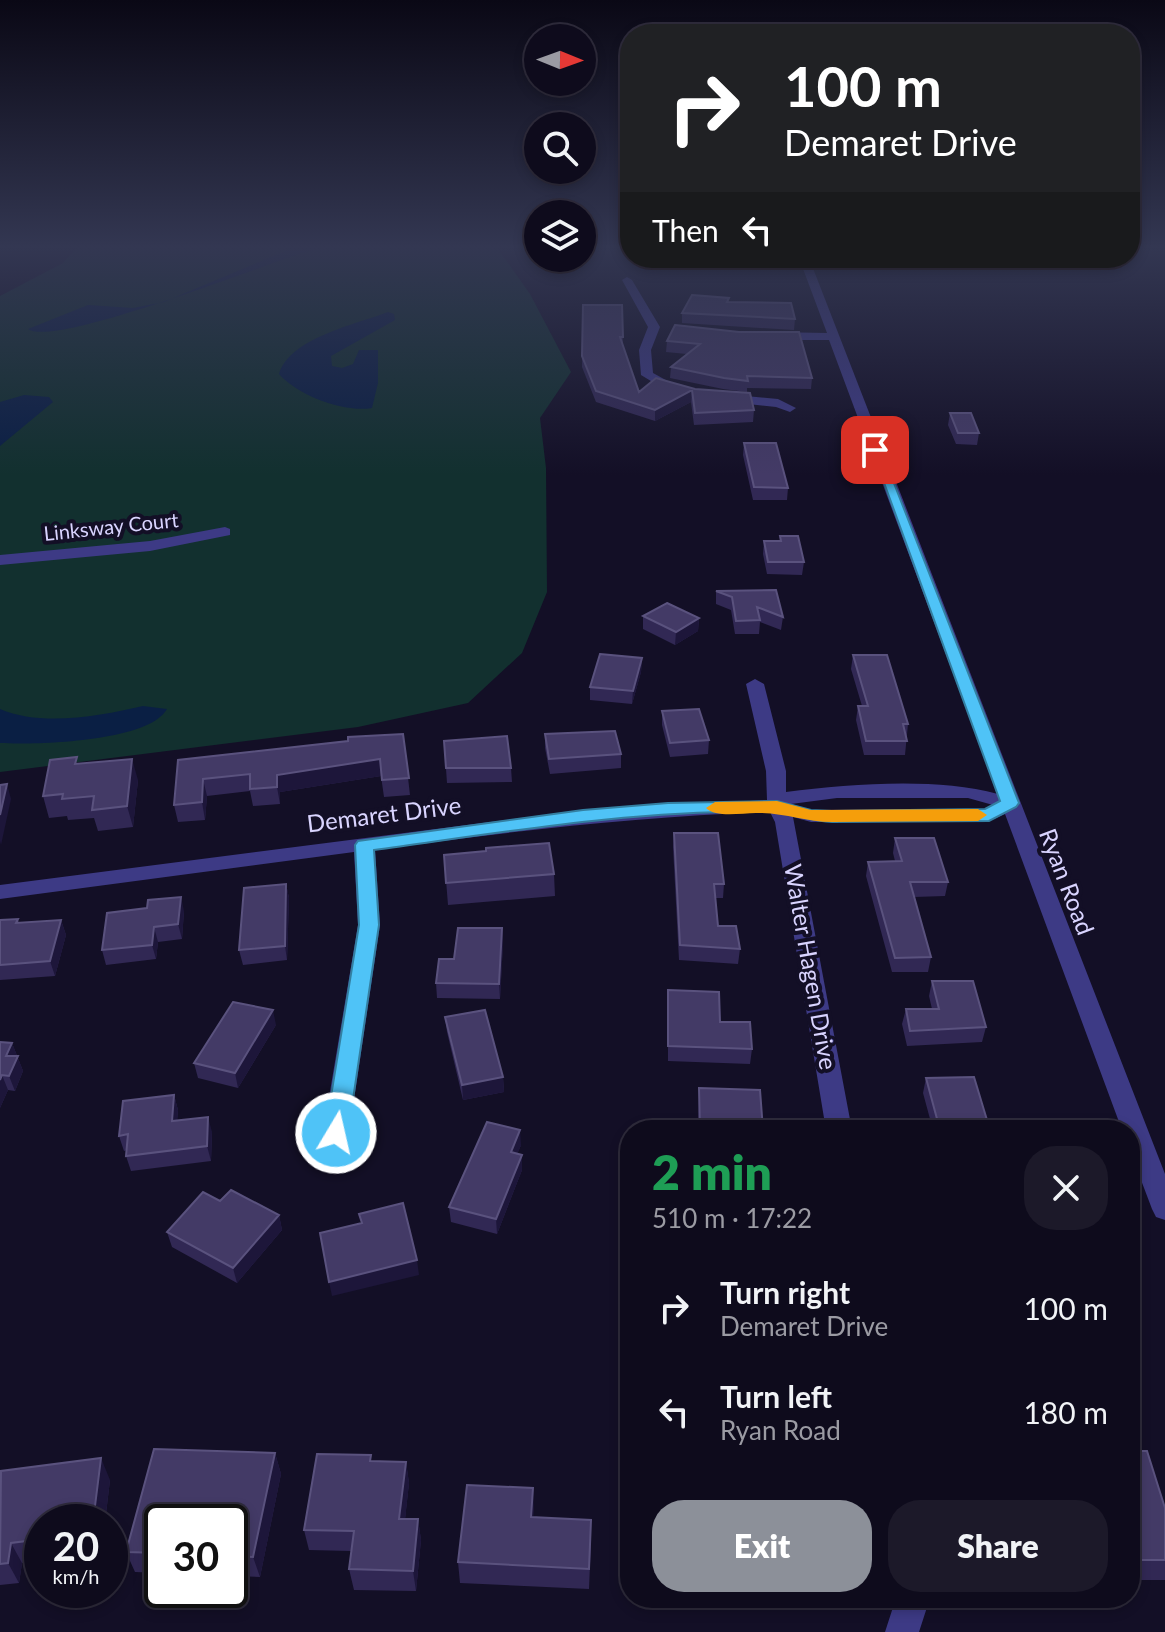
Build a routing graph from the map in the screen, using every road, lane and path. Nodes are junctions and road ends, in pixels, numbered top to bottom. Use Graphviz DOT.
graph roads {
  1 [pos="651,322"];
  2 [pos="828,322"];
  3 [pos="654,327"];
  4 [pos="668,328"];
  5 [pos="754,336"];
  6 [pos="833,337"];
  7 [pos="790,408"];
  8 [pos="225,532"];
  9 [pos="0,560"];
  10 [pos="755,684"];
  11 [pos="1010,803"];
  12 [pos="777,806"];
  13 [pos="364,845"];
  14 [pos="0,892"];
  15 [pos="837,1120"];
  16 [pos="1131,1120"];
  17 [pos="336,1133"];
  18 [pos="1140,1144"];
  19 [pos="1165,1209"];
  20 [pos="910,1608"];
  21 [pos="902,1632"];
  1 -- 3 [label="street"];
  2 -- 6 [label="street, Ryan Road"];
  3 -- 4 [label="street"];
  3 -- 7 [label="street"];
  5 -- 6 [label="street"];
  6 -- 11 [label="street, Ryan Road"];
  8 -- 9 [label="street, Linksway Court"];
  10 -- 12 [label="street, Walter Hagen Drive"];
  11 -- 12 [label="street, Demaret Drive"];
  11 -- 16 [label="street, Ryan Road"];
  12 -- 13 [label="street, Demaret Drive"];
  12 -- 15 [label="street, Walter Hagen Drive"];
  13 -- 14 [label="street, Demaret Drive"];
  13 -- 17 [label="street"];
  18 -- 19 [label="street, Ryan Road"];
  20 -- 21 [label="street"];
}
